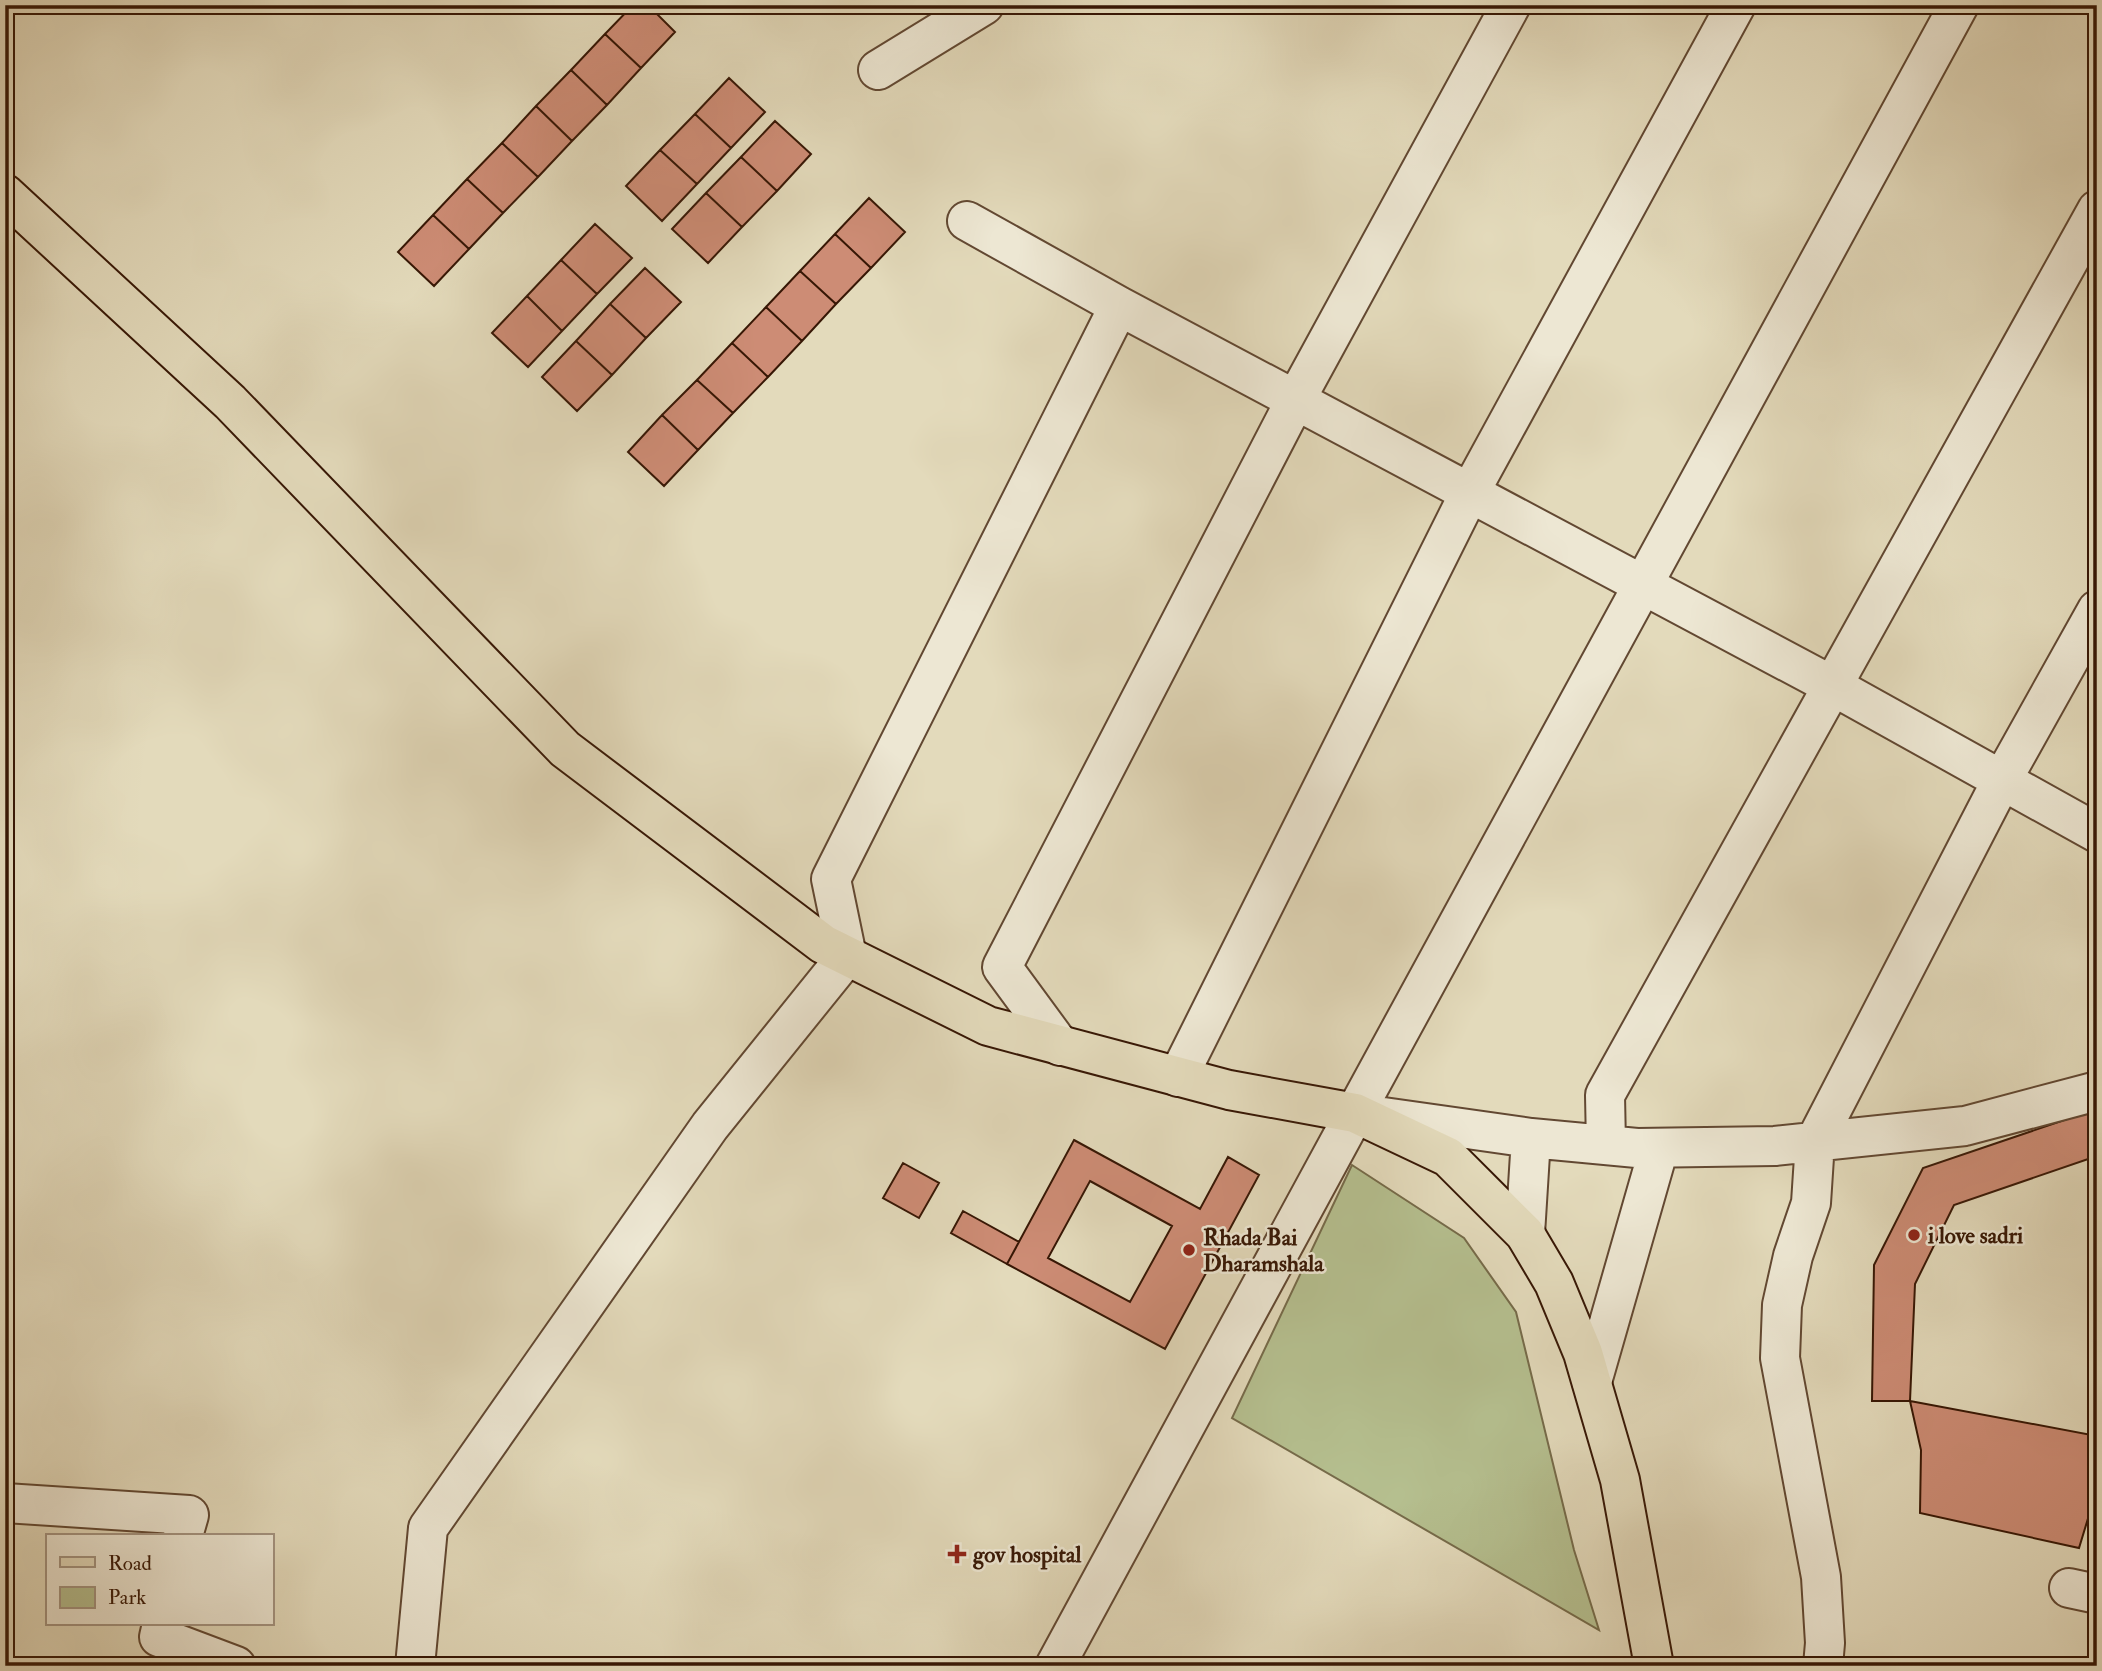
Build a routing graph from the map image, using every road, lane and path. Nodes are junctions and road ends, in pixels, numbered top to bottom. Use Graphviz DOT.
graph roads {
  1 [pos="984,5"];
  2 [pos="1511,5"];
  3 [pos="1736,5"];
  4 [pos="1959,5"];
  5 [pos="878,69"];
  6 [pos="5,194"];
  7 [pos="2097,210"];
  8 [pos="967,221"];
  9 [pos="1119,306"];
  10 [pos="1296,399"];
  11 [pos="1470,492"];
  12 [pos="1644,584"];
  13 [pos="2097,610"];
  14 [pos="1831,685"];
  15 [pos="2002,780"];
  16 [pos="2097,833"];
  17 [pos="847,956"];
  18 [pos="1060,1046"];
  19 [pos="1178,1077"];
  20 [pos="2097,1091"];
  21 [pos="1355,1113"];
  22 [pos="1531,1138"];
  23 [pos="1815,1142"];
  24 [pos="1606,1145"];
  25 [pos="1659,1148"];
  26 [pos="1525,1234"];
  27 [pos="1592,1382"];
  28 [pos="5,1503"];
  29 [pos="184,1534"];
  30 [pos="157,1642"];
  31 [pos="236,1666"];
  32 [pos="415,1666"];
  33 [pos="1055,1666"];
  34 [pos="1654,1666"];
  35 [pos="1823,1666"];
  1 -- 5 [label="street"];
  2 -- 10 [label="street"];
  3 -- 11 [label="street"];
  4 -- 12 [label="street"];
  6 -- 17 [label="main road"];
  7 -- 14 [label="street"];
  8 -- 9 [label="street"];
  9 -- 10 [label="street"];
  9 -- 17 [label="street"];
  10 -- 11 [label="street"];
  10 -- 18 [label="street"];
  11 -- 12 [label="street"];
  11 -- 19 [label="street"];
  12 -- 14 [label="street"];
  12 -- 21 [label="street"];
  13 -- 15 [label="street"];
  14 -- 15 [label="street"];
  14 -- 24 [label="street"];
  15 -- 16 [label="street"];
  15 -- 23 [label="street"];
  17 -- 18 [label="main road"];
  17 -- 32 [label="street"];
  18 -- 19 [label="main road"];
  19 -- 21 [label="main road"];
  20 -- 23 [label="street"];
  21 -- 22 [label="street"];
  21 -- 26 [label="main road"];
  21 -- 33 [label="street"];
  22 -- 24 [label="street"];
  22 -- 26 [label="street"];
  23 -- 25 [label="street"];
  23 -- 35 [label="street"];
  24 -- 25 [label="street"];
  25 -- 27 [label="street"];
  26 -- 27 [label="main road"];
  27 -- 34 [label="main road"];
  28 -- 29 [label="street"];
  30 -- 31 [label="street"];
}
